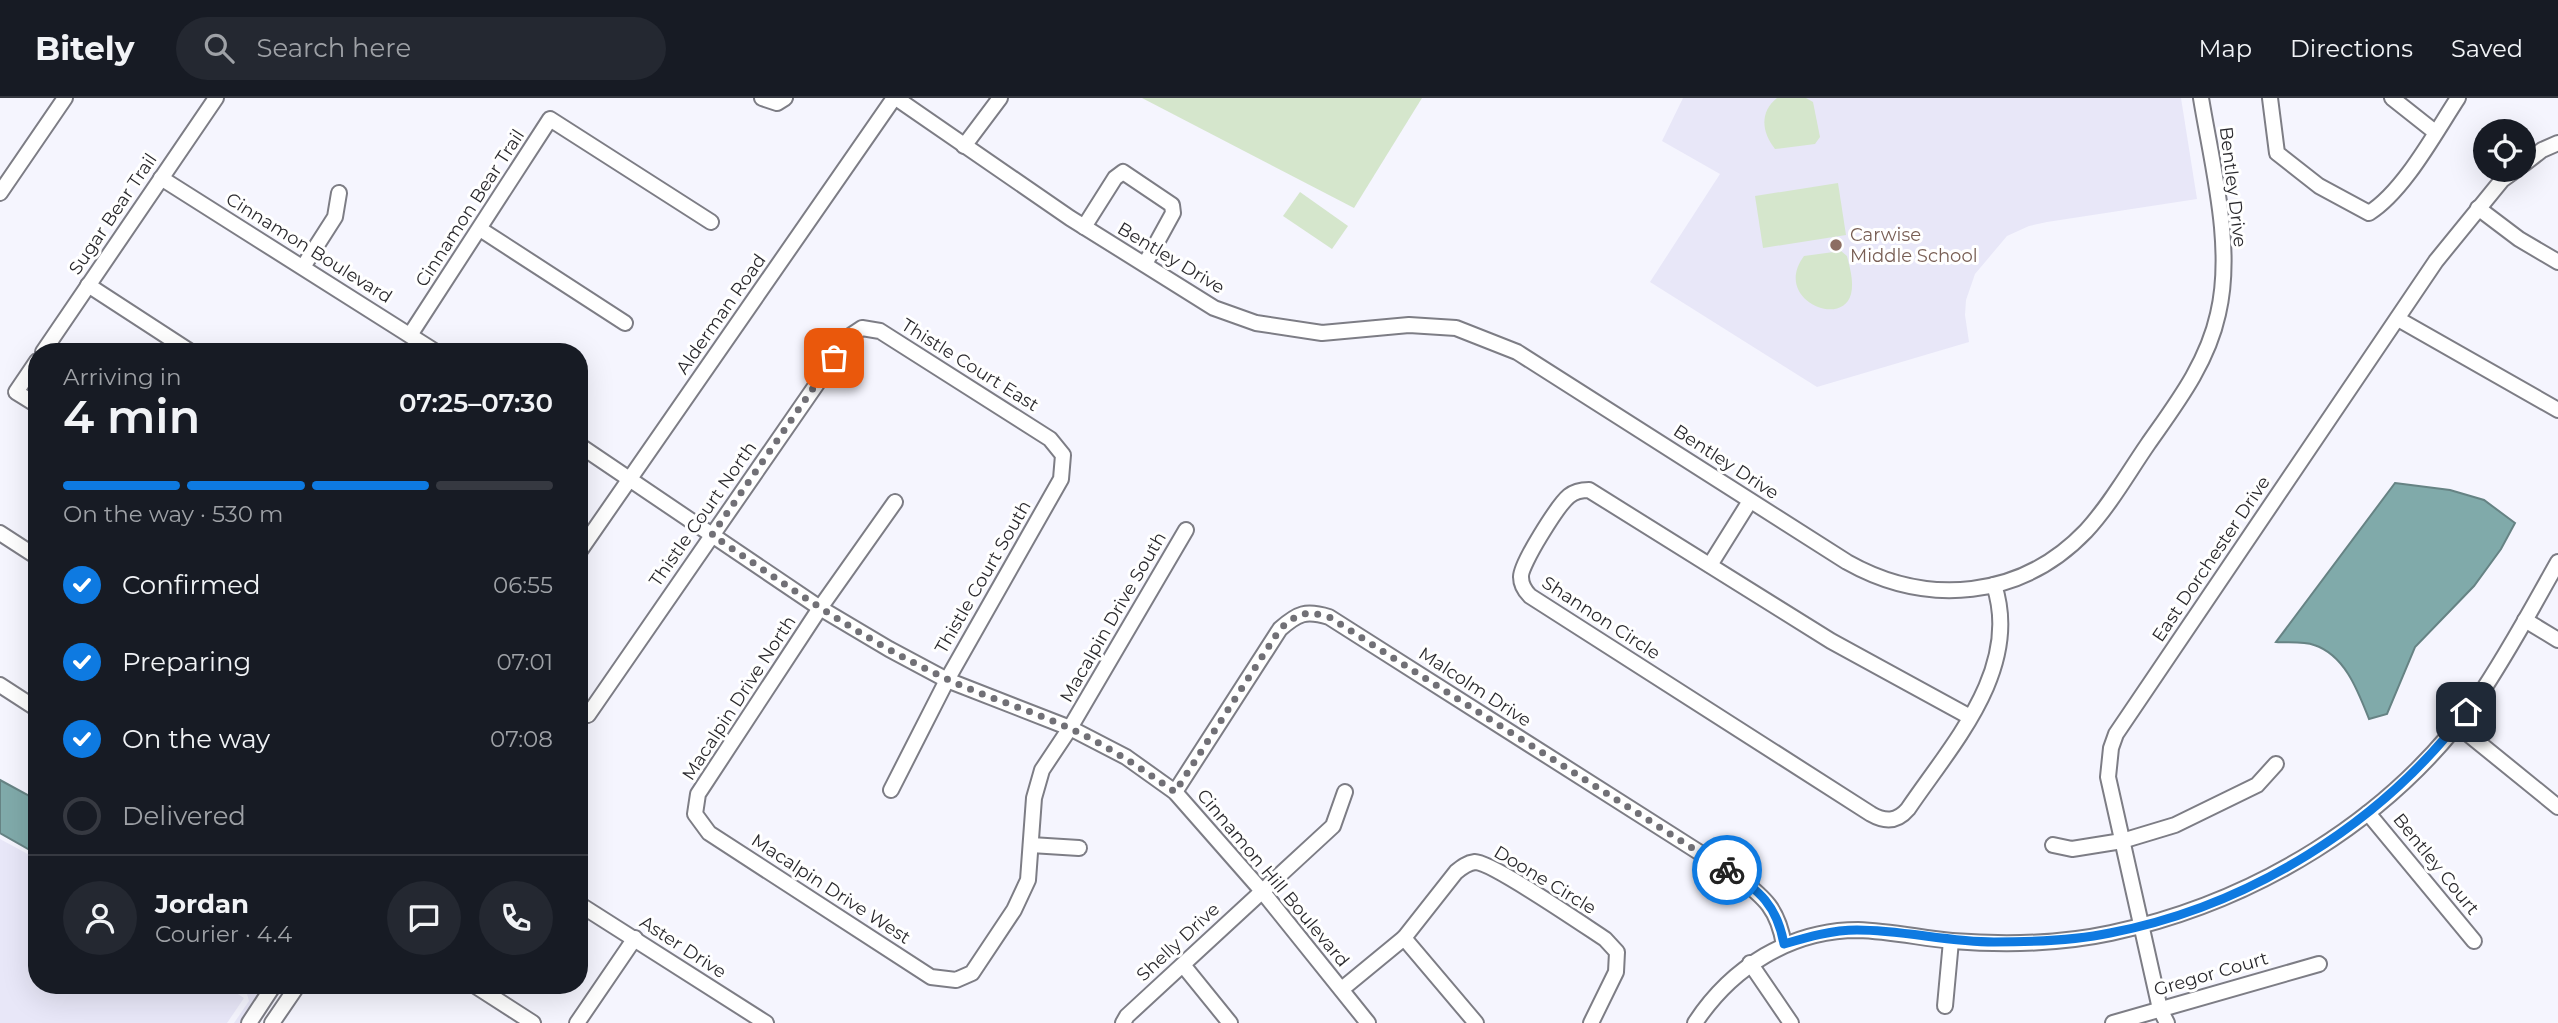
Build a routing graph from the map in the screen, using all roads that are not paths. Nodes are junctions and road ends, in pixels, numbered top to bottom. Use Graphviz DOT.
graph roads {
  1 [pos="65,98"];
  2 [pos="216,98"];
  3 [pos="762,98"];
  4 [pos="895,98"];
  5 [pos="1000,98"];
  6 [pos="2201,98"];
  7 [pos="2270,98"];
  8 [pos="2392,98"];
  9 [pos="2458,98"];
  10 [pos="781,101"];
  11 [pos="2435,132"];
  12 [pos="2558,143"];
  13 [pos="964,146"];
  14 [pos="2536,155"];
  15 [pos="161,178"];
  16 [pos="2500,182"];
  17 [pos="0,193"];
  18 [pos="339,193"];
  19 [pos="2478,208"];
  20 [pos="711,222"];
  21 [pos="1084,227"];
  22 [pos="481,229"];
  23 [pos="2558,262"];
  24 [pos="1145,264"];
  25 [pos="303,267"];
  26 [pos="88,285"];
  27 [pos="2398,319"];
  28 [pos="625,323"];
  29 [pos="410,335"];
  30 [pos="850,336"];
  31 [pos="49,343"];
  32 [pos="177,343"];
  33 [pos="422,343"];
  34 [pos="28,374"];
  35 [pos="28,399"];
  36 [pos="2558,411"];
  37 [pos="588,451"];
  38 [pos="1063,456"];
  39 [pos="630,478"];
  40 [pos="1751,501"];
  41 [pos="895,502"];
  42 [pos="1186,530"];
  43 [pos="0,533"];
  44 [pos="712,535"];
  45 [pos="588,539"];
  46 [pos="28,551"];
  47 [pos="2558,562"];
  48 [pos="1710,565"];
  49 [pos="1994,585"];
  50 [pos="820,608"];
  51 [pos="2525,620"];
  52 [pos="2558,640"];
  53 [pos="947,680"];
  54 [pos="0,685"];
  55 [pos="28,703"];
  56 [pos="588,715"];
  57 [pos="1970,717"];
  58 [pos="2457,725"];
  59 [pos="1070,728"];
  60 [pos="2276,764"];
  61 [pos="891,790"];
  62 [pos="1175,792"];
  63 [pos="1345,792"];
  64 [pos="2558,807"];
  65 [pos="2368,813"];
  66 [pos="695,814"];
  67 [pos="2122,841"];
  68 [pos="1031,845"];
  69 [pos="2053,845"];
  70 [pos="1079,848"];
  71 [pos="1262,891"];
  72 [pos="588,909"];
  73 [pos="2142,924"];
  74 [pos="635,938"];
  75 [pos="1404,938"];
  76 [pos="1951,941"];
  77 [pos="2474,941"];
  78 [pos="1784,944"];
  79 [pos="1750,963"];
  80 [pos="2319,964"];
  81 [pos="1183,965"];
  82 [pos="956,980"];
  83 [pos="1342,989"];
  84 [pos="268,994"];
  85 [pos="292,994"];
  86 [pos="488,994"];
  87 [pos="1945,1006"];
  88 [pos="745,1009"];
  89 [pos="2160,1009"];
  90 [pos="248,1023"];
  91 [pos="272,1023"];
  92 [pos="533,1023"];
  93 [pos="577,1023"];
  94 [pos="736,1023"];
  95 [pos="766,1023"];
  96 [pos="1123,1023"];
  97 [pos="1230,1023"];
  98 [pos="1368,1023"];
  99 [pos="1476,1023"];
  100 [pos="1591,1023"];
  101 [pos="1695,1023"];
  102 [pos="1791,1023"];
  103 [pos="2113,1023"];
  104 [pos="2167,1023"];
  1 -- 17 [label="street"];
  2 -- 15 [label="street, Sugar Bear Trail"];
  3 -- 10 [label="street"];
  4 -- 13 [label="street, Bentley Drive"];
  4 -- 39 [label="street, Alderman Road"];
  5 -- 13 [label="street"];
  6 -- 49 [label="street, Bentley Drive"];
  7 -- 11 [label="street"];
  8 -- 11 [label="street"];
  9 -- 11 [label="street"];
  12 -- 14 [label="street"];
  13 -- 21 [label="street, Bentley Drive"];
  15 -- 25 [label="street, Cinnamon Boulevard"];
  15 -- 26 [label="street, Sugar Bear Trail"];
  16 -- 19 [label="street, East Dorchester Drive"];
  18 -- 25 [label="street"];
  19 -- 23 [label="street"];
  19 -- 27 [label="street, East Dorchester Drive"];
  20 -- 22 [label="street, Cinnamon Bear Trail"];
  21 -- 24 [label="street, Bentley Drive"];
  21 -- 24 [label="street"];
  22 -- 28 [label="street"];
  22 -- 29 [label="street, Cinnamon Bear Trail"];
  24 -- 40 [label="street, Bentley Drive"];
  25 -- 29 [label="street, Cinnamon Boulevard"];
  26 -- 31 [label="street, Sugar Bear Trail"];
  26 -- 32 [label="street"];
  27 -- 36 [label="street"];
  27 -- 67 [label="street, East Dorchester Drive"];
  29 -- 33 [label="street, Cinnamon Boulevard"];
  30 -- 38 [label="street, Thistle Court East"];
  30 -- 44 [label="street, Thistle Court North"];
  34 -- 35 [label="street"];
  37 -- 39 [label="street"];
  38 -- 53 [label="street, Thistle Court South"];
  39 -- 44 [label="street, Cinnamon Hill Boulevard"];
  39 -- 45 [label="street, Alderman Road"];
  40 -- 48 [label="street"];
  40 -- 49 [label="street, Bentley Drive"];
  41 -- 50 [label="street, Macalpin Drive North"];
  42 -- 59 [label="street, Macalpin Drive South"];
  43 -- 46 [label="street"];
  44 -- 50 [label="street, Cinnamon Hill Boulevard"];
  44 -- 56 [label="street, Thistle Court North"];
  47 -- 51 [label="street"];
  48 -- 57 [label="street, Shannon Circle"];
  48 -- 57 [label="street, Shannon Circle"];
  49 -- 57 [label="street, Shannon Circle"];
  50 -- 53 [label="street, Cinnamon Hill Boulevard"];
  50 -- 66 [label="street, Macalpin Drive North"];
  51 -- 52 [label="street"];
  51 -- 58 [label="street"];
  53 -- 59 [label="street, Cinnamon Hill Boulevard"];
  53 -- 61 [label="street, Thistle Court South"];
  54 -- 55 [label="street"];
  58 -- 64 [label="street"];
  58 -- 65 [label="street"];
  59 -- 62 [label="street, Cinnamon Hill Boulevard"];
  59 -- 68 [label="street, Macalpin Drive South"];
  60 -- 67 [label="street"];
  62 -- 71 [label="street, Cinnamon Hill Boulevard"];
  62 -- 78 [label="street, Malcolm Drive"];
  63 -- 71 [label="street, Shelly Drive"];
  65 -- 73 [label="street"];
  65 -- 77 [label="street, Bentley Court"];
  66 -- 82 [label="street, Macalpin Drive West"];
  67 -- 69 [label="street"];
  67 -- 73 [label="street, East Dorchester Drive"];
  68 -- 70 [label="street"];
  68 -- 82 [label="street, Macalpin Drive South"];
  71 -- 81 [label="street, Shelly Drive"];
  71 -- 83 [label="street, Cinnamon Hill Boulevard"];
  72 -- 74 [label="street, Aster Drive"];
  73 -- 76 [label="street"];
  73 -- 89 [label="street, East Dorchester Drive"];
  74 -- 88 [label="street, Aster Drive"];
  74 -- 93 [label="street"];
  75 -- 83 [label="street, Doone Circle"];
  75 -- 99 [label="street"];
  75 -- 100 [label="street, Doone Circle"];
  76 -- 78 [label="street"];
  76 -- 87 [label="street"];
  78 -- 79 [label="street"];
  79 -- 101 [label="street"];
  79 -- 102 [label="street"];
  80 -- 89 [label="street, Gregor Court"];
  81 -- 96 [label="street, Shelly Drive"];
  81 -- 97 [label="street"];
  83 -- 98 [label="street, Cinnamon Hill Boulevard"];
  84 -- 90 [label="street"];
  85 -- 91 [label="street"];
  86 -- 92 [label="street"];
  88 -- 94 [label="street"];
  88 -- 95 [label="street, Aster Drive"];
  89 -- 103 [label="street, Gregor Court"];
  89 -- 104 [label="street, East Dorchester Drive"];
}
